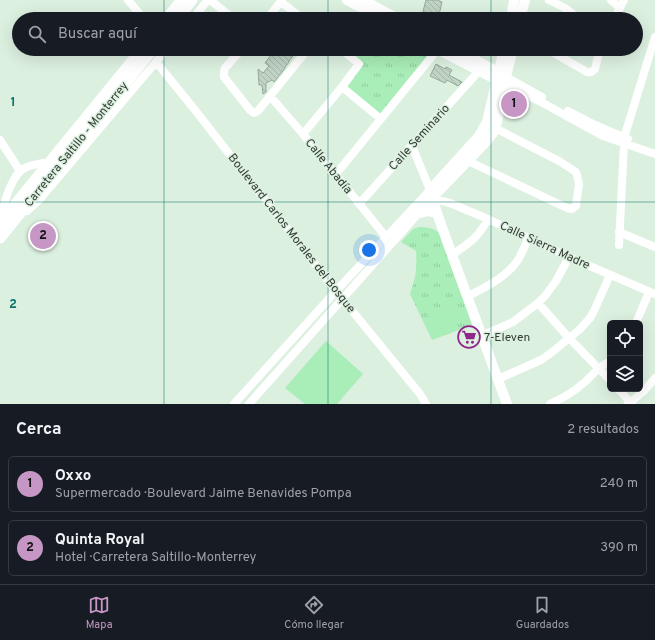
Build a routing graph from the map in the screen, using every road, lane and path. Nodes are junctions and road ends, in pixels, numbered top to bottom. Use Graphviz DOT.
graph roads {
  1 [pos="128,0"];
  2 [pos="175,0"];
  3 [pos="182,0"];
  4 [pos="192,0"];
  5 [pos="209,0"];
  6 [pos="347,0"];
  7 [pos="363,0"];
  8 [pos="514,0"];
  9 [pos="525,0"];
  10 [pos="549,0"];
  11 [pos="611,0"];
  12 [pos="624,0"];
  13 [pos="282,1"];
  14 [pos="620,8"];
  15 [pos="138,12"];
  16 [pos="166,12"];
  17 [pos="172,12"];
  18 [pos="183,12"];
  19 [pos="198,12"];
  20 [pos="225,12"];
  21 [pos="273,12"];
  22 [pos="295,12"];
  23 [pos="369,12"];
  24 [pos="512,12"];
  25 [pos="522,12"];
  26 [pos="570,12"];
  27 [pos="618,12"];
  28 [pos="655,37"];
  29 [pos="130,56"];
  30 [pos="137,56"];
  31 [pos="147,56"];
  32 [pos="161,56"];
  33 [pos="236,56"];
  34 [pos="302,56"];
  35 [pos="350,56"];
  36 [pos="432,56"];
  37 [pos="451,56"];
  38 [pos="466,56"];
  39 [pos="503,56"];
  40 [pos="510,56"];
  41 [pos="559,56"];
  42 [pos="598,56"];
  43 [pos="156,62"];
  44 [pos="479,71"];
  45 [pos="501,78"];
  46 [pos="342,87"];
  47 [pos="270,96"];
  48 [pos="381,120"];
  49 [pos="89,121"];
  50 [pos="495,128"];
  51 [pos="303,134"];
  52 [pos="0,140"];
  53 [pos="624,141"];
  54 [pos="412,146"];
  55 [pos="655,150"];
  56 [pos="655,154"];
  57 [pos="468,161"];
  58 [pos="43,163"];
  59 [pos="20,171"];
  60 [pos="336,174"];
  61 [pos="30,186"];
  62 [pos="432,196"];
  63 [pos="359,204"];
  64 [pos="420,213"];
  65 [pos="437,213"];
  66 [pos="0,219"];
  67 [pos="488,219"];
  68 [pos="15,220"];
  69 [pos="0,223"];
  70 [pos="619,232"];
  71 [pos="386,236"];
  72 [pos="0,238"];
  73 [pos="529,238"];
  74 [pos="619,245"];
  75 [pos="655,247"];
  76 [pos="452,255"];
  77 [pos="569,257"];
  78 [pos="610,275"];
  79 [pos="336,291"];
  80 [pos="652,293"];
  81 [pos="467,297"];
  82 [pos="343,299"];
  83 [pos="538,303"];
  84 [pos="638,320"];
  85 [pos="481,336"];
  86 [pos="569,338"];
  87 [pos="607,363"];
  88 [pos="599,368"];
  89 [pos="607,377"];
  90 [pos="655,378"];
  91 [pos="498,379"];
  92 [pos="621,392"];
  93 [pos="630,403"];
  94 [pos="234,404"];
  95 [pos="248,404"];
  96 [pos="426,404"];
  97 [pos="507,404"];
  98 [pos="550,404"];
  1 -- 15 [label="street"];
  2 -- 16 [label="street"];
  3 -- 17 [label="highway"];
  4 -- 18 [label="highway"];
  5 -- 19 [label="street"];
  5 -- 20 [label="street"];
  6 -- 23 [label="main road"];
  7 -- 23 [label="main road"];
  8 -- 24 [label="main road"];
  9 -- 25 [label="main road"];
  10 -- 26 [label="street"];
  11 -- 14 [label="street"];
  12 -- 14 [label="street"];
  13 -- 21 [label="street"];
  13 -- 22 [label="street"];
  14 -- 27 [label="street"];
  28 -- 53 [label="street"];
  29 -- 58 [label="street"];
  30 -- 49 [label="highway, Carretera Saltillo - Monterrey"];
  31 -- 49 [label="highway, Carretera Saltillo - Monterrey"];
  32 -- 43 [label="street"];
  33 -- 47 [label="street"];
  34 -- 47 [label="street"];
  35 -- 46 [label="street"];
  36 -- 48 [label="street"];
  37 -- 44 [label="main road"];
  38 -- 45 [label="main road"];
  39 -- 45 [label="main road"];
  40 -- 45 [label="main road"];
  41 -- 42 [label="street"];
  43 -- 68 [label="street"];
  43 -- 79 [label="street, Boulevard Carlos Morales del Bosque"];
  44 -- 45 [label="main road"];
  44 -- 54 [label="street, Calle Seminario"];
  45 -- 50 [label="main road"];
  45 -- 53 [label="street"];
  45 -- 62 [label="main road"];
  46 -- 48 [label="street"];
  46 -- 51 [label="street"];
  47 -- 51 [label="street, Calle Abadía"];
  48 -- 60 [label="street"];
  49 -- 61 [label="highway, Carretera Saltillo - Monterrey"];
  49 -- 68 [label="highway, Carretera Saltillo - Monterrey"];
  50 -- 57 [label="main road"];
  50 -- 57 [label="street"];
  51 -- 60 [label="street, Calle Abadía"];
  52 -- 59 [label="street"];
  53 -- 55 [label="street"];
  53 -- 56 [label="street"];
  53 -- 70 [label="street"];
  54 -- 62 [label="street"];
  54 -- 63 [label="street, Calle Seminario"];
  57 -- 62 [label="main road"];
  58 -- 59 [label="street"];
  58 -- 61 [label="street"];
  59 -- 66 [label="street"];
  60 -- 63 [label="street, Calle Abadía"];
  61 -- 69 [label="highway, Carretera Saltillo - Monterrey"];
  62 -- 64 [label="street"];
  62 -- 65 [label="main road"];
  62 -- 67 [label="street, Calle Sierra Madre"];
  62 -- 71 [label="street"];
  63 -- 71 [label="street, Calle Abadía"];
  64 -- 65 [label="main road"];
  64 -- 82 [label="street"];
  65 -- 76 [label="main road"];
  67 -- 73 [label="street, Calle Sierra Madre"];
  67 -- 76 [label="street"];
  68 -- 72 [label="highway, Carretera Saltillo - Monterrey"];
  70 -- 74 [label="street"];
  70 -- 75 [label="street"];
  71 -- 79 [label="street"];
  73 -- 77 [label="street, Calle Sierra Madre"];
  73 -- 81 [label="street"];
  76 -- 81 [label="main road"];
  77 -- 78 [label="street, Calle Sierra Madre"];
  77 -- 83 [label="street"];
  78 -- 80 [label="street, Calle Sierra Madre"];
  78 -- 86 [label="street"];
  79 -- 82 [label="street, Boulevard Carlos Morales del Bosque"];
  79 -- 94 [label="street"];
  80 -- 84 [label="street"];
  81 -- 85 [label="main road"];
  82 -- 95 [label="street"];
  82 -- 96 [label="street, Boulevard Carlos Morales del Bosque"];
  83 -- 85 [label="street"];
  83 -- 86 [label="street"];
  85 -- 91 [label="main road"];
  86 -- 88 [label="street"];
  86 -- 91 [label="street"];
  87 -- 88 [label="street"];
  88 -- 89 [label="street"];
  88 -- 98 [label="street"];
  90 -- 93 [label="street"];
  91 -- 97 [label="main road"];
  92 -- 93 [label="street"];
}
